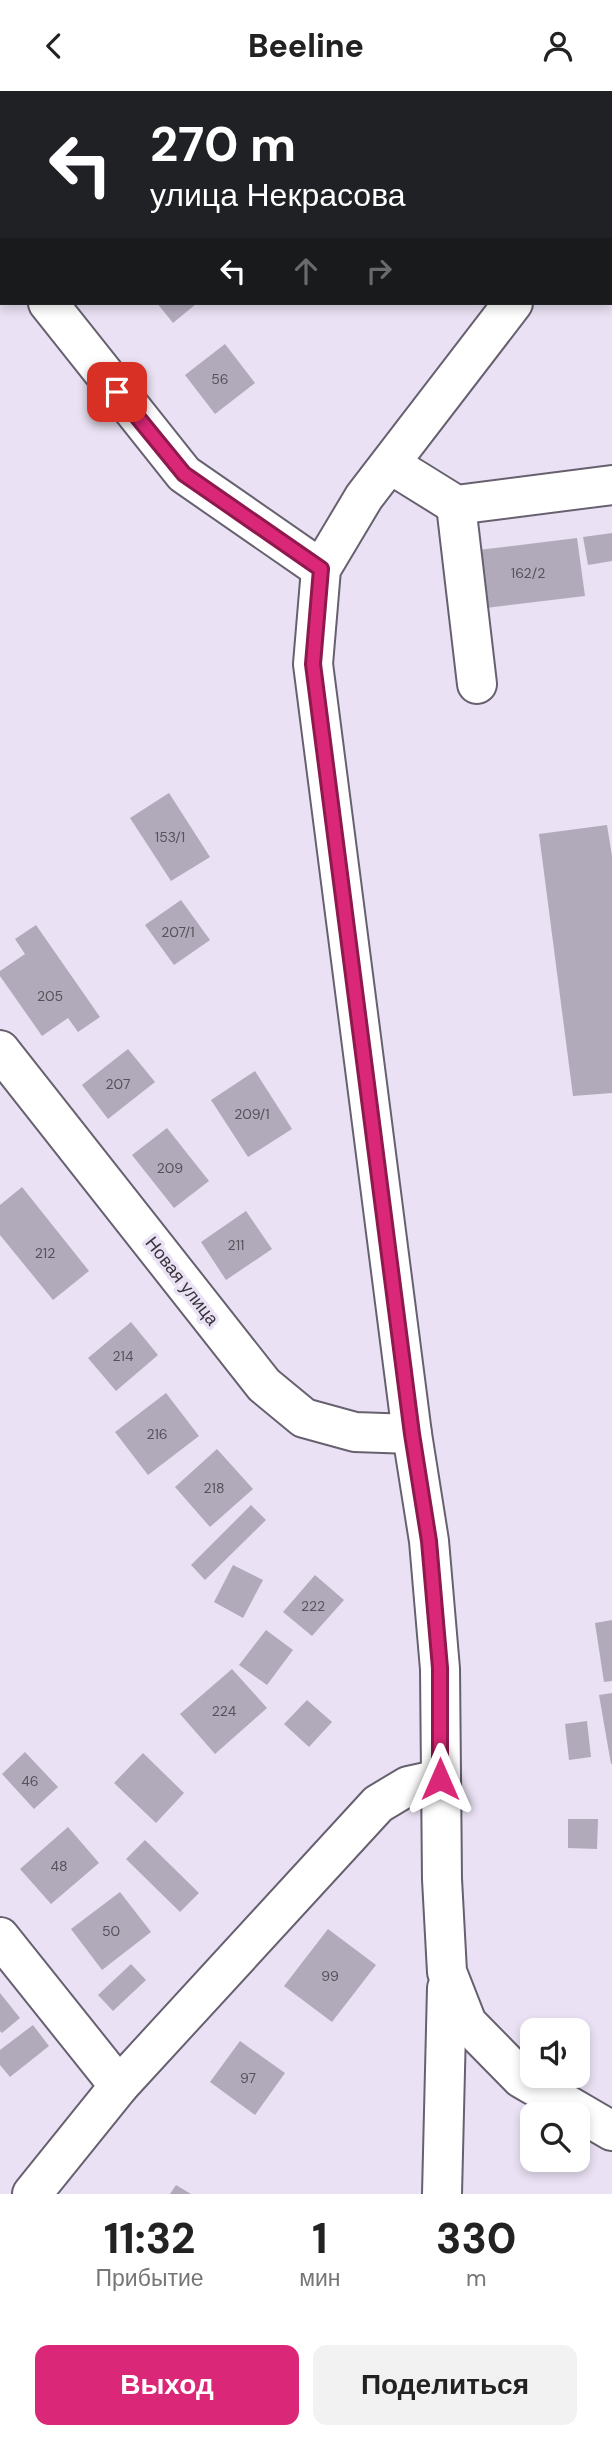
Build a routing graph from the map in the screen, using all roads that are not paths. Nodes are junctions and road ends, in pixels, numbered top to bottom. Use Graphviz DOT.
graph roads {
  1 [pos="50,305"];
  2 [pos="511,305"];
  3 [pos="390,464"];
  4 [pos="612,485"];
  5 [pos="456,505"];
  6 [pos="321,569"];
  7 [pos="477,684"];
  8 [pos="0,1050"];
  9 [pos="412,1434"];
  10 [pos="440,1779"];
  11 [pos="0,1937"];
  12 [pos="447,1972"];
  13 [pos="119,2086"];
  14 [pos="612,2131"];
  15 [pos="32,2194"];
  16 [pos="442,2194"];
  1 -- 6 [label="street"];
  2 -- 3 [label="street"];
  3 -- 5 [label="street"];
  3 -- 6 [label="street"];
  4 -- 5 [label="street"];
  5 -- 7 [label="street"];
  6 -- 9 [label="street"];
  8 -- 9 [label="street, Новая улица"];
  9 -- 10 [label="street"];
  10 -- 12 [label="street"];
  10 -- 13 [label="street"];
  11 -- 13 [label="street"];
  12 -- 14 [label="street"];
  12 -- 16 [label="street"];
  13 -- 15 [label="street"];
}
